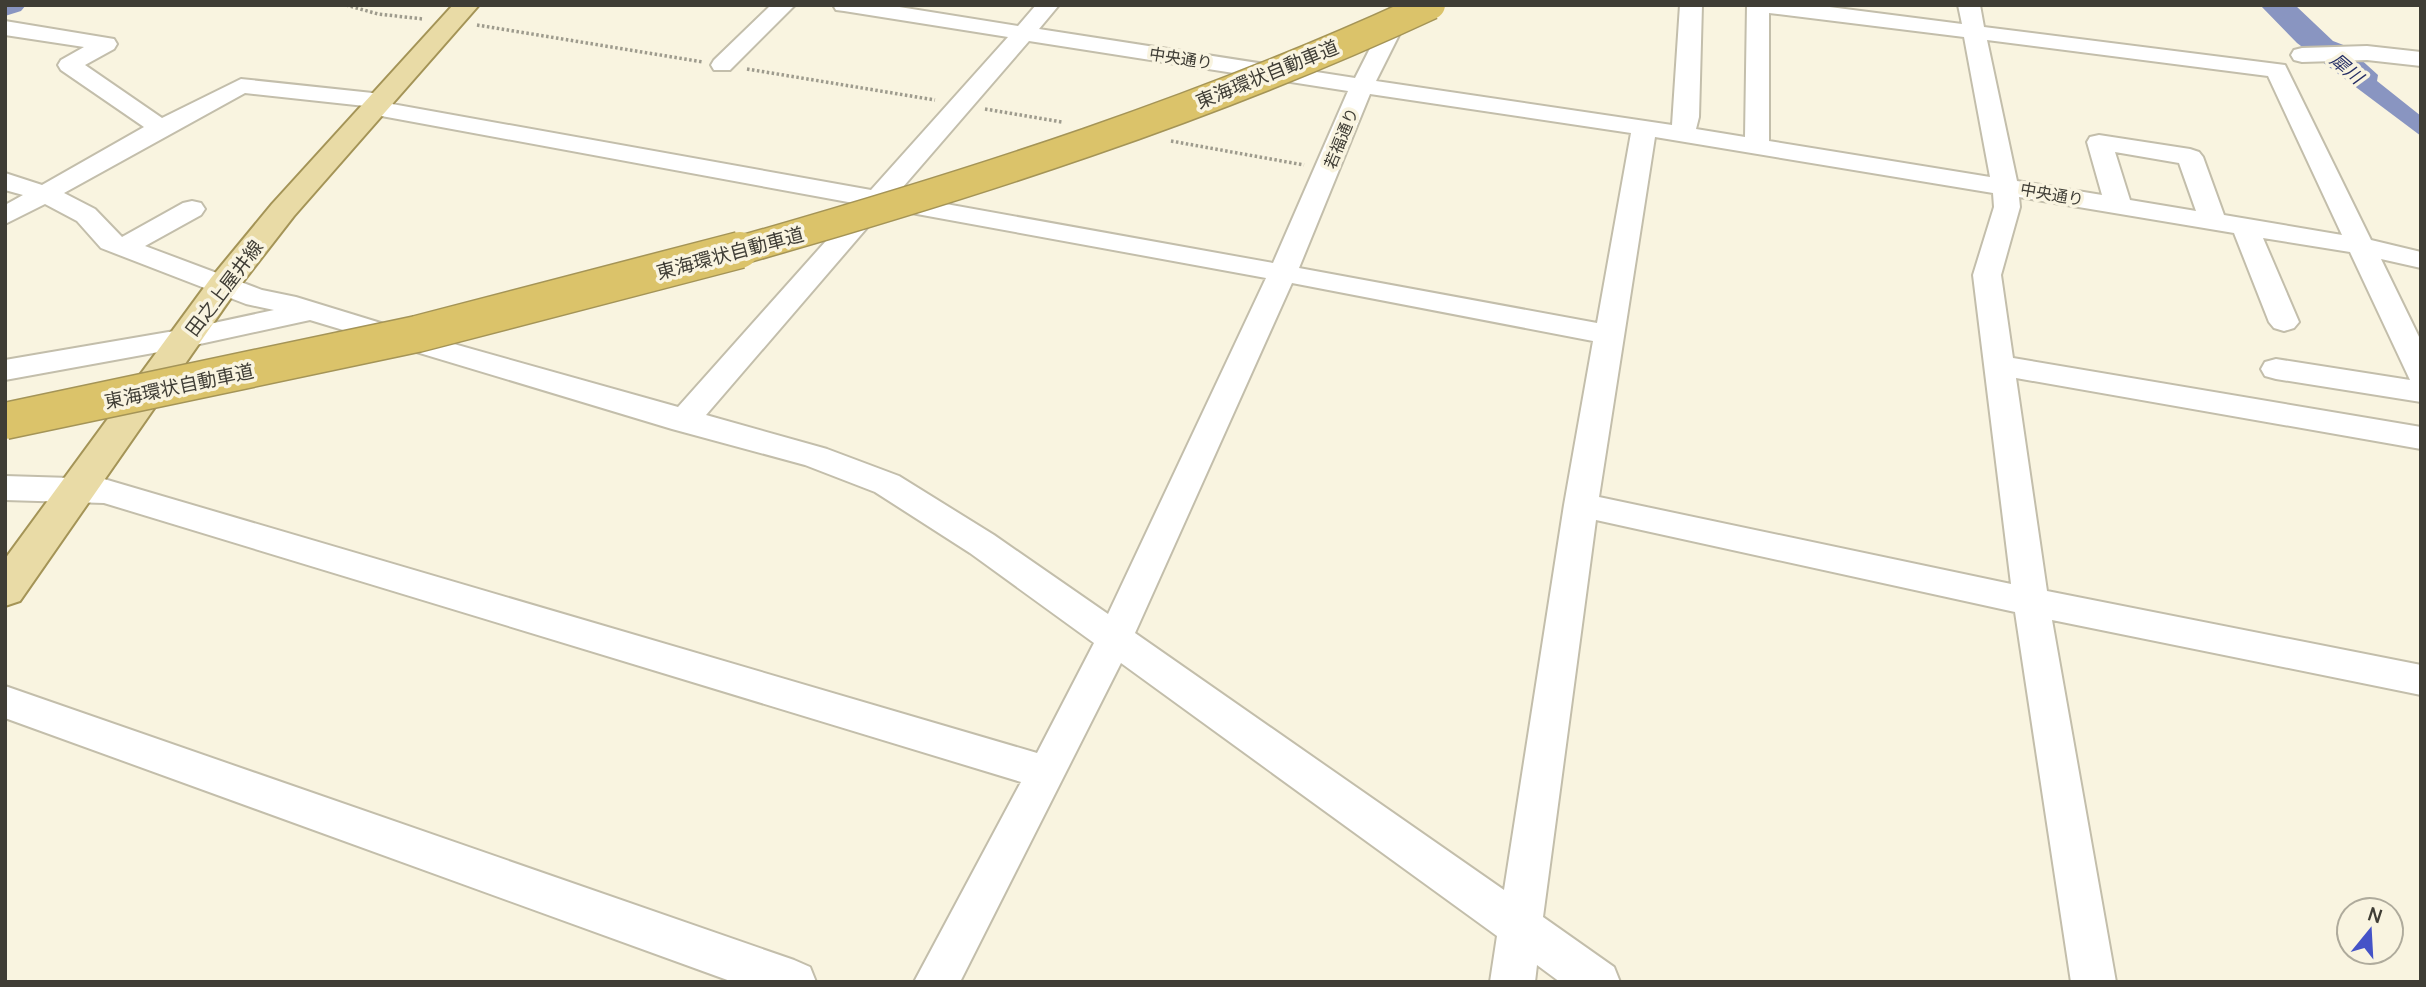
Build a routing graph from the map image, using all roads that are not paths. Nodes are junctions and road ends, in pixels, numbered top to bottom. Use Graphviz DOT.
graph roads {
  1 [pos="784,5"];
  2 [pos="844,5"];
  3 [pos="1048,5"];
  4 [pos="1404,5"];
  5 [pos="1431,5"];
  6 [pos="1691,5"];
  7 [pos="1759,5"];
  8 [pos="1969,5"];
  9 [pos="460,13"];
  10 [pos="5,28"];
  11 [pos="1024,33"];
  12 [pos="1973,33"];
  13 [pos="2302,55"];
  14 [pos="2421,59"];
  15 [pos="722,65"];
  16 [pos="1362,86"];
  17 [pos="379,104"];
  18 [pos="1644,127"];
  19 [pos="161,128"];
  20 [pos="1682,134"];
  21 [pos="1757,146"];
  22 [pos="5,181"];
  23 [pos="2005,186"];
  24 [pos="45,194"];
  25 [pos="876,199"];
  26 [pos="2118,205"];
  27 [pos="192,209"];
  28 [pos="5,216"];
  29 [pos="2213,221"];
  30 [pos="2245,226"];
  31 [pos="2361,246"];
  32 [pos="123,247"];
  33 [pos="2421,260"];
  34 [pos="1283,273"];
  35 [pos="223,285"];
  36 [pos="307,312"];
  37 [pos="2284,322"];
  38 [pos="1609,335"];
  39 [pos="186,338"];
  40 [pos="2001,366"];
  41 [pos="2276,369"];
  42 [pos="5,370"];
  43 [pos="2421,373"];
  44 [pos="2421,392"];
  45 [pos="5,421"];
  46 [pos="683,421"];
  47 [pos="2421,438"];
  48 [pos="5,488"];
  49 [pos="77,492"];
  50 [pos="1581,505"];
  51 [pos="5,590"];
  52 [pos="2031,602"];
  53 [pos="1114,640"];
  54 [pos="2421,680"];
  55 [pos="5,702"];
  56 [pos="1047,773"];
  57 [pos="1520,928"];
  58 [pos="794,982"];
  59 [pos="936,982"];
  60 [pos="1512,982"];
  61 [pos="1598,982"];
  62 [pos="2094,982"];
  1 -- 15 [label="street"];
  2 -- 11 [label="street, 中央通り"];
  3 -- 11 [label="street"];
  4 -- 16 [label="street, 若福通り"];
  5 -- 45 [label="highway, 東海環状自動車道, bridge"];
  6 -- 20 [label="street"];
  7 -- 12 [label="street"];
  7 -- 21 [label="street"];
  8 -- 12 [label="street"];
  9 -- 17 [label="main road, 田之上屋井線"];
  10 -- 19 [label="street"];
  11 -- 16 [label="street, 中央通り"];
  11 -- 25 [label="street"];
  12 -- 23 [label="street"];
  12 -- 31 [label="street"];
  13 -- 14 [label="street"];
  16 -- 18 [label="street, 中央通り"];
  16 -- 34 [label="street, 若福通り"];
  17 -- 19 [label="street"];
  17 -- 25 [label="street"];
  17 -- 35 [label="main road, 田之上屋井線"];
  18 -- 20 [label="street, 中央通り"];
  18 -- 38 [label="street"];
  19 -- 24 [label="street"];
  20 -- 21 [label="street, 中央通り"];
  21 -- 23 [label="street, 中央通り"];
  22 -- 24 [label="street"];
  23 -- 26 [label="street, 中央通り"];
  23 -- 40 [label="street"];
  24 -- 28 [label="street"];
  24 -- 32 [label="street"];
  25 -- 34 [label="street"];
  25 -- 46 [label="street"];
  26 -- 29 [label="street, 中央通り"];
  26 -- 29 [label="street"];
  27 -- 32 [label="street"];
  29 -- 30 [label="street, 中央通り"];
  30 -- 31 [label="street, 中央通り"];
  30 -- 37 [label="street"];
  31 -- 33 [label="street, 中央通り"];
  31 -- 43 [label="street"];
  32 -- 35 [label="street"];
  34 -- 38 [label="street"];
  34 -- 53 [label="street, 若福通り"];
  35 -- 36 [label="street"];
  35 -- 39 [label="main road, 田之上屋井線"];
  36 -- 39 [label="street"];
  36 -- 46 [label="street"];
  38 -- 50 [label="street"];
  39 -- 42 [label="street"];
  39 -- 49 [label="main road, 田之上屋井線"];
  40 -- 47 [label="street"];
  40 -- 52 [label="street"];
  41 -- 44 [label="street"];
  46 -- 53 [label="street"];
  48 -- 49 [label="street"];
  49 -- 51 [label="main road, 田之上屋井線"];
  49 -- 56 [label="street"];
  50 -- 52 [label="street"];
  50 -- 57 [label="street"];
  52 -- 54 [label="street"];
  52 -- 62 [label="street"];
  53 -- 56 [label="street, 若福通り"];
  53 -- 57 [label="street"];
  55 -- 58 [label="street"];
  56 -- 59 [label="street, 若福通り"];
  57 -- 60 [label="street"];
  57 -- 61 [label="street"];
}
